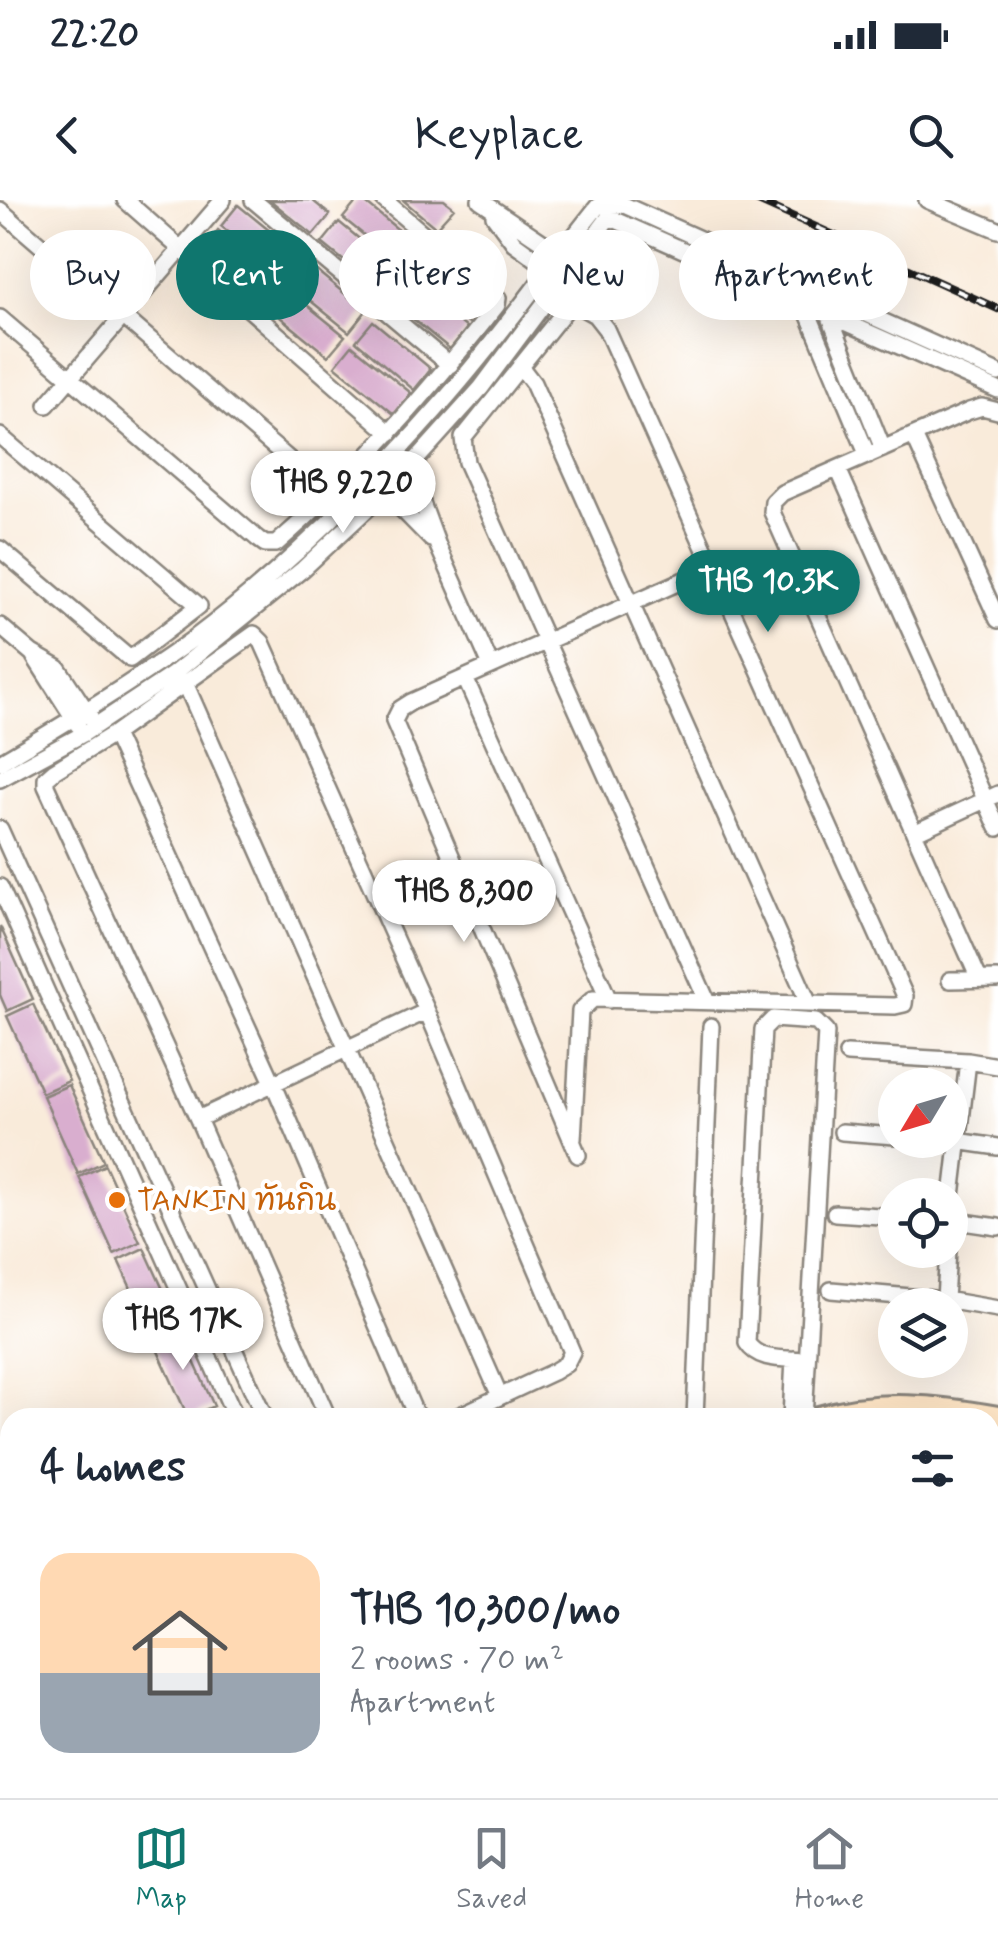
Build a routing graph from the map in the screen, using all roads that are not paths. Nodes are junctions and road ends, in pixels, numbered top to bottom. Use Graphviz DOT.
graph roads {
  1 [pos="126,200"];
  2 [pos="223,200"];
  3 [pos="252,200"];
  4 [pos="384,200"];
  5 [pos="927,200"];
  6 [pos="483,203"];
  7 [pos="609,206"];
  8 [pos="0,210"];
  9 [pos="197,230"];
  10 [pos="584,230"];
  11 [pos="998,230"];
  12 [pos="679,232"];
  13 [pos="527,233"];
  14 [pos="30,235"];
  15 [pos="176,244"];
  16 [pos="527,252"];
  17 [pos="176,254"];
  18 [pos="156,277"];
  19 [pos="527,297"];
  20 [pos="0,318"];
  21 [pos="120,320"];
  22 [pos="130,320"];
  23 [pos="263,320"];
  24 [pos="531,320"];
  25 [pos="815,320"];
  26 [pos="834,320"];
  27 [pos="858,320"];
  28 [pos="865,320"];
  29 [pos="450,365"];
  30 [pos="520,366"];
  31 [pos="998,373"];
  32 [pos="71,378"];
  33 [pos="998,390"];
  34 [pos="47,405"];
  35 [pos="997,413"];
  36 [pos="390,432"];
  37 [pos="0,436"];
  38 [pos="914,436"];
  39 [pos="876,452"];
  40 [pos="385,464"];
  41 [pos="838,469"];
  42 [pos="371,478"];
  43 [pos="399,479"];
  44 [pos="386,492"];
  45 [pos="329,494"];
  46 [pos="438,546"];
  47 [pos="0,549"];
  48 [pos="713,567"];
  49 [pos="242,598"];
  50 [pos="630,604"];
  51 [pos="254,610"];
  52 [pos="998,620"];
  53 [pos="0,626"];
  54 [pos="547,642"];
  55 [pos="491,666"];
  56 [pos="465,678"];
  57 [pos="186,684"];
  58 [pos="85,722"];
  59 [pos="114,734"];
  60 [pos="0,762"];
  61 [pos="0,779"];
  62 [pos="992,797"];
  63 [pos="998,828"];
  64 [pos="0,829"];
  65 [pos="916,832"];
  66 [pos="0,887"];
  67 [pos="979,979"];
  68 [pos="998,979"];
  69 [pos="950,980"];
  70 [pos="609,1000"];
  71 [pos="708,1001"];
  72 [pos="808,1004"];
  73 [pos="427,1011"];
  74 [pos="87,1024"];
  75 [pos="712,1026"];
  76 [pos="65,1034"];
  77 [pos="348,1050"];
  78 [pos="847,1054"];
  79 [pos="968,1061"];
  80 [pos="998,1066"];
  81 [pos="967,1068"];
  82 [pos="274,1085"];
  83 [pos="198,1119"];
  84 [pos="842,1132"];
  85 [pos="878,1135"];
  86 [pos="968,1142"];
  87 [pos="998,1147"];
  88 [pos="835,1214"];
  89 [pos="878,1216"];
  90 [pos="968,1220"];
  91 [pos="998,1227"];
  92 [pos="194,1262"];
  93 [pos="173,1272"];
  94 [pos="830,1290"];
  95 [pos="878,1294"];
  96 [pos="968,1303"];
  97 [pos="998,1308"];
  98 [pos="800,1360"];
  99 [pos="500,1396"];
  100 [pos="232,1408"];
  101 [pos="260,1408"];
  102 [pos="324,1408"];
  103 [pos="413,1408"];
  104 [pos="475,1408"];
  105 [pos="696,1408"];
  106 [pos="793,1408"];
  107 [pos="803,1408"];
  108 [pos="861,1408"];
  109 [pos="942,1408"];
  1 -- 15 [label="street"];
  2 -- 9 [label="street"];
  3 -- 29 [label="street"];
  4 -- 29 [label="street"];
  5 -- 11 [label="street"];
  6 -- 13 [label="street"];
  6 -- 16 [label="street"];
  7 -- 10 [label="street"];
  7 -- 12 [label="street"];
  8 -- 14 [label="street"];
  17 -- 18 [label="street"];
  19 -- 40 [label="street"];
  20 -- 32 [label="street"];
  21 -- 32 [label="street"];
  22 -- 45 [label="street"];
  23 -- 36 [label="street"];
  24 -- 43 [label="street"];
  25 -- 39 [label="street"];
  26 -- 39 [label="street"];
  27 -- 33 [label="street"];
  28 -- 31 [label="street"];
  29 -- 36 [label="street"];
  30 -- 48 [label="street"];
  30 -- 50 [label="street"];
  30 -- 54 [label="street"];
  32 -- 34 [label="street"];
  32 -- 45 [label="street"];
  35 -- 38 [label="street"];
  36 -- 45 [label="street"];
  37 -- 47 [label="street"];
  38 -- 39 [label="street"];
  38 -- 52 [label="street"];
  39 -- 41 [label="street"];
  40 -- 42 [label="street"];
  40 -- 43 [label="street"];
  41 -- 62 [label="street"];
  41 -- 65 [label="street"];
  42 -- 44 [label="street"];
  42 -- 49 [label="street"];
  43 -- 44 [label="street"];
  43 -- 46 [label="street"];
  44 -- 46 [label="street"];
  44 -- 51 [label="street"];
  46 -- 55 [label="street"];
  48 -- 50 [label="street"];
  48 -- 72 [label="street"];
  49 -- 51 [label="street"];
  49 -- 58 [label="street"];
  50 -- 54 [label="street"];
  50 -- 72 [label="street"];
  51 -- 58 [label="street"];
  53 -- 58 [label="street"];
  54 -- 55 [label="street"];
  54 -- 71 [label="street"];
  55 -- 56 [label="street"];
  56 -- 70 [label="street"];
  56 -- 70 [label="street"];
  57 -- 59 [label="street"];
  57 -- 73 [label="street"];
  57 -- 77 [label="street"];
  58 -- 60 [label="street"];
  58 -- 61 [label="street"];
  59 -- 82 [label="street"];
  59 -- 83 [label="street"];
  62 -- 63 [label="street"];
  62 -- 65 [label="street"];
  64 -- 74 [label="street"];
  65 -- 67 [label="street"];
  66 -- 76 [label="street"];
  67 -- 68 [label="street"];
  67 -- 69 [label="street"];
  70 -- 71 [label="street"];
  71 -- 72 [label="street"];
  73 -- 77 [label="street"];
  73 -- 99 [label="street"];
  74 -- 76 [label="street"];
  74 -- 92 [label="street"];
  75 -- 105 [label="street"];
  76 -- 93 [label="street"];
  77 -- 82 [label="street"];
  77 -- 99 [label="street"];
  78 -- 79 [label="street"];
  79 -- 80 [label="street"];
  79 -- 81 [label="street"];
  82 -- 83 [label="street"];
  82 -- 103 [label="street"];
  83 -- 102 [label="street"];
  84 -- 85 [label="street"];
  86 -- 87 [label="street"];
  88 -- 89 [label="street"];
  90 -- 91 [label="street"];
  92 -- 93 [label="street"];
  92 -- 101 [label="street"];
  93 -- 100 [label="street"];
  94 -- 95 [label="street"];
  96 -- 97 [label="street"];
  98 -- 98 [label="street"];
  98 -- 106 [label="street"];
  98 -- 107 [label="street"];
  99 -- 104 [label="street"];
  108 -- 109 [label="street"];
}
